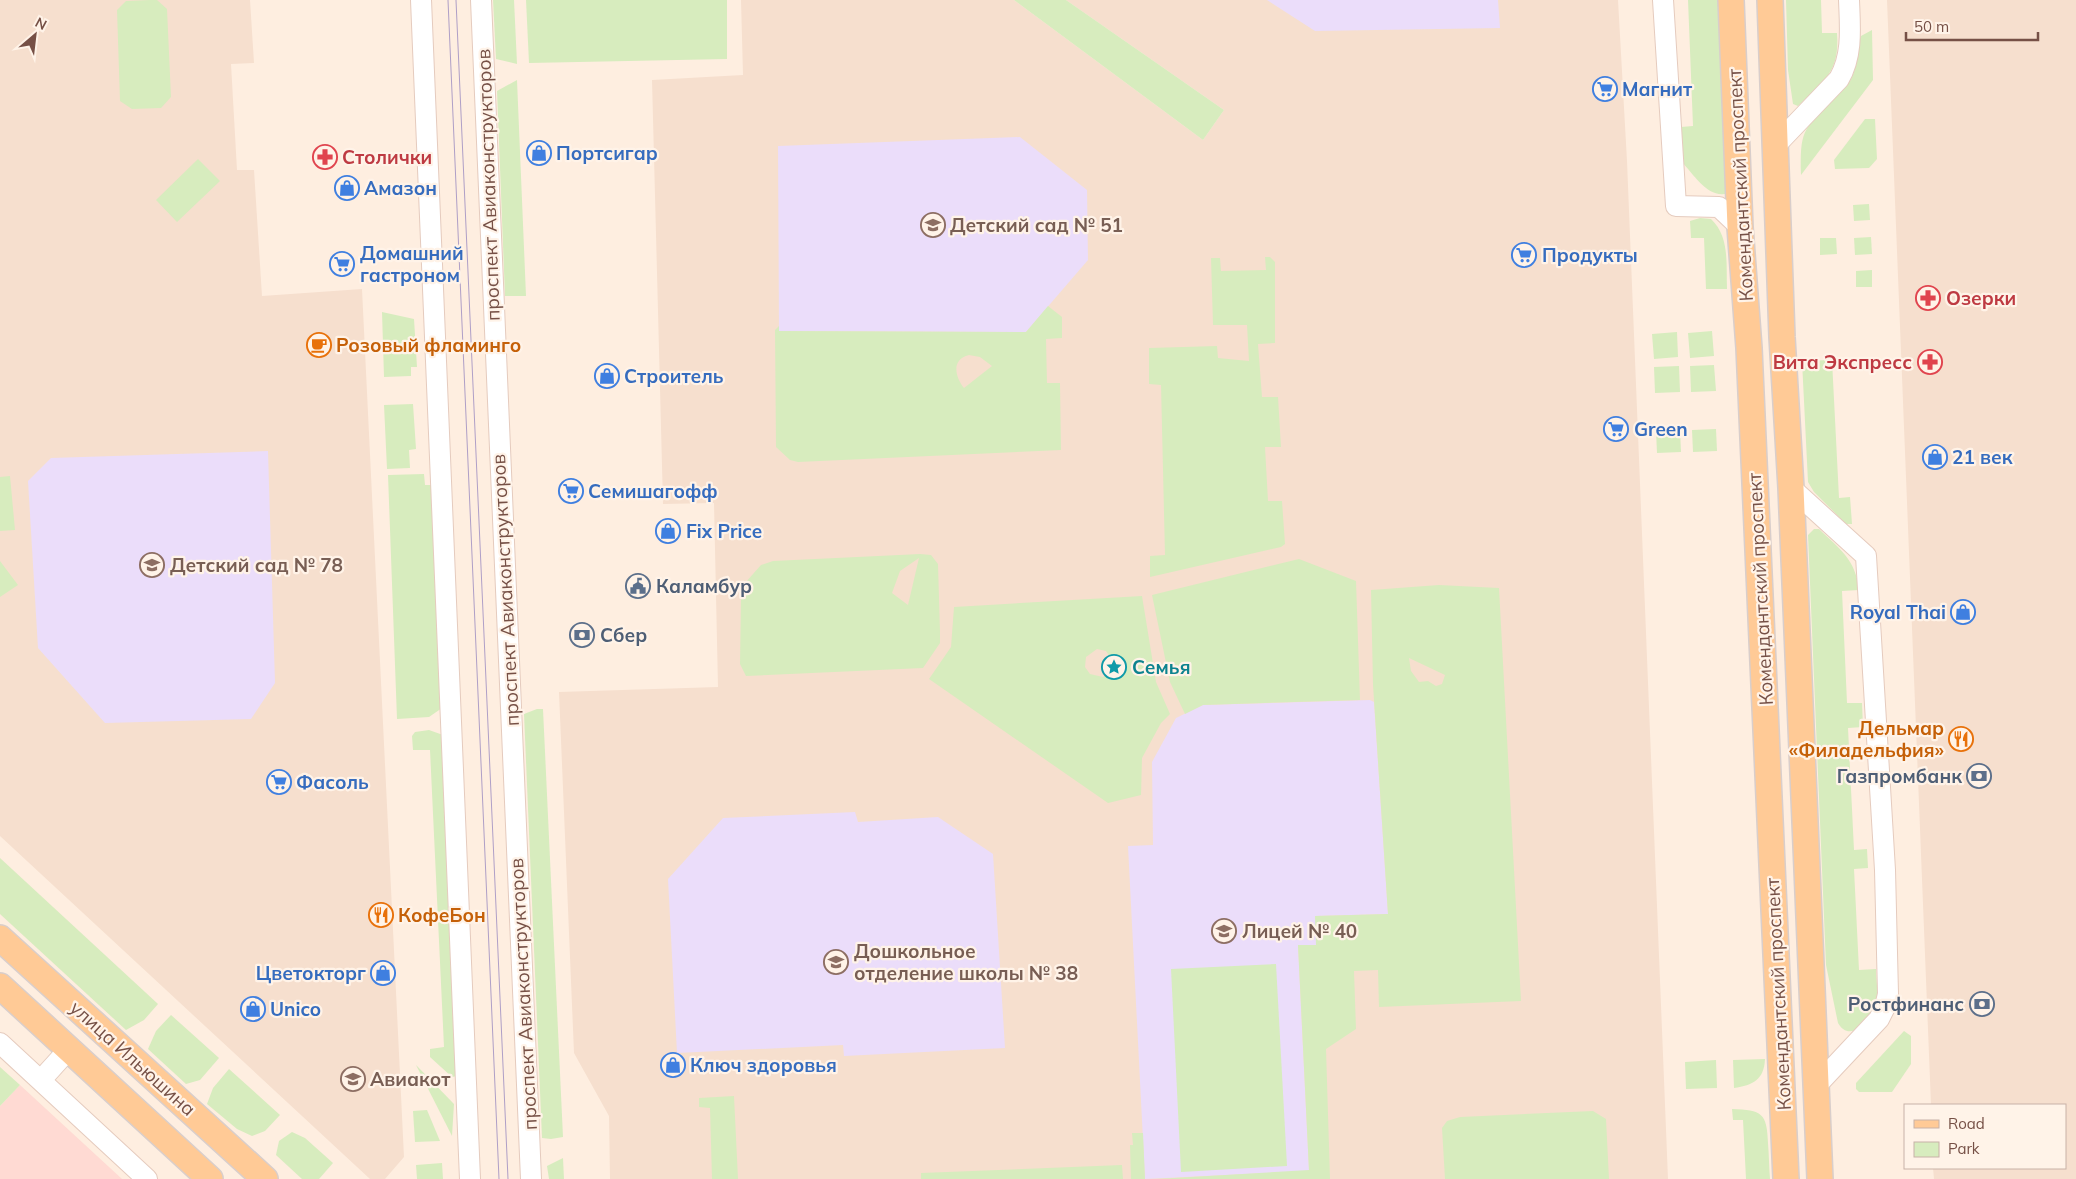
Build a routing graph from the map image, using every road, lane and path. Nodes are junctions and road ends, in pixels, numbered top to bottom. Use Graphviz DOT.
graph roads {
  1 [pos="421,0"];
  2 [pos="481,0"];
  3 [pos="1663,0"];
  4 [pos="1731,0"];
  5 [pos="1770,0"];
  6 [pos="1849,0"];
  7 [pos="1774,146"];
  8 [pos="1740,227"];
  9 [pos="1791,488"];
  10 [pos="0,938"];
  11 [pos="0,986"];
  12 [pos="0,1043"];
  13 [pos="69,1049"];
  14 [pos="41,1080"];
  15 [pos="1817,1084"];
  16 [pos="146,1179"];
  17 [pos="210,1179"];
  18 [pos="265,1179"];
  19 [pos="470,1179"];
  20 [pos="531,1179"];
  21 [pos="1786,1179"];
  22 [pos="1820,1179"];
  1 -- 19 [label="street"];
  2 -- 20 [label="street, проспект Авиаконструкторов"];
  3 -- 8 [label="street"];
  4 -- 8 [label="main road, Комендантский проспект"];
  5 -- 7 [label="main road, Комендантский проспект"];
  6 -- 7 [label="street"];
  7 -- 9 [label="main road, Комендантский проспект"];
  8 -- 21 [label="main road, Комендантский проспект"];
  9 -- 15 [label="main road, Комендантский проспект"];
  9 -- 15 [label="street"];
  10 -- 18 [label="main road, улица Ильюшина"];
  11 -- 13 [label="main road, улица Ильюшина"];
  12 -- 14 [label="street"];
  13 -- 14 [label="street"];
  13 -- 17 [label="main road, улица Ильюшина"];
  14 -- 16 [label="street"];
  15 -- 22 [label="main road, Комендантский проспект"];
}
